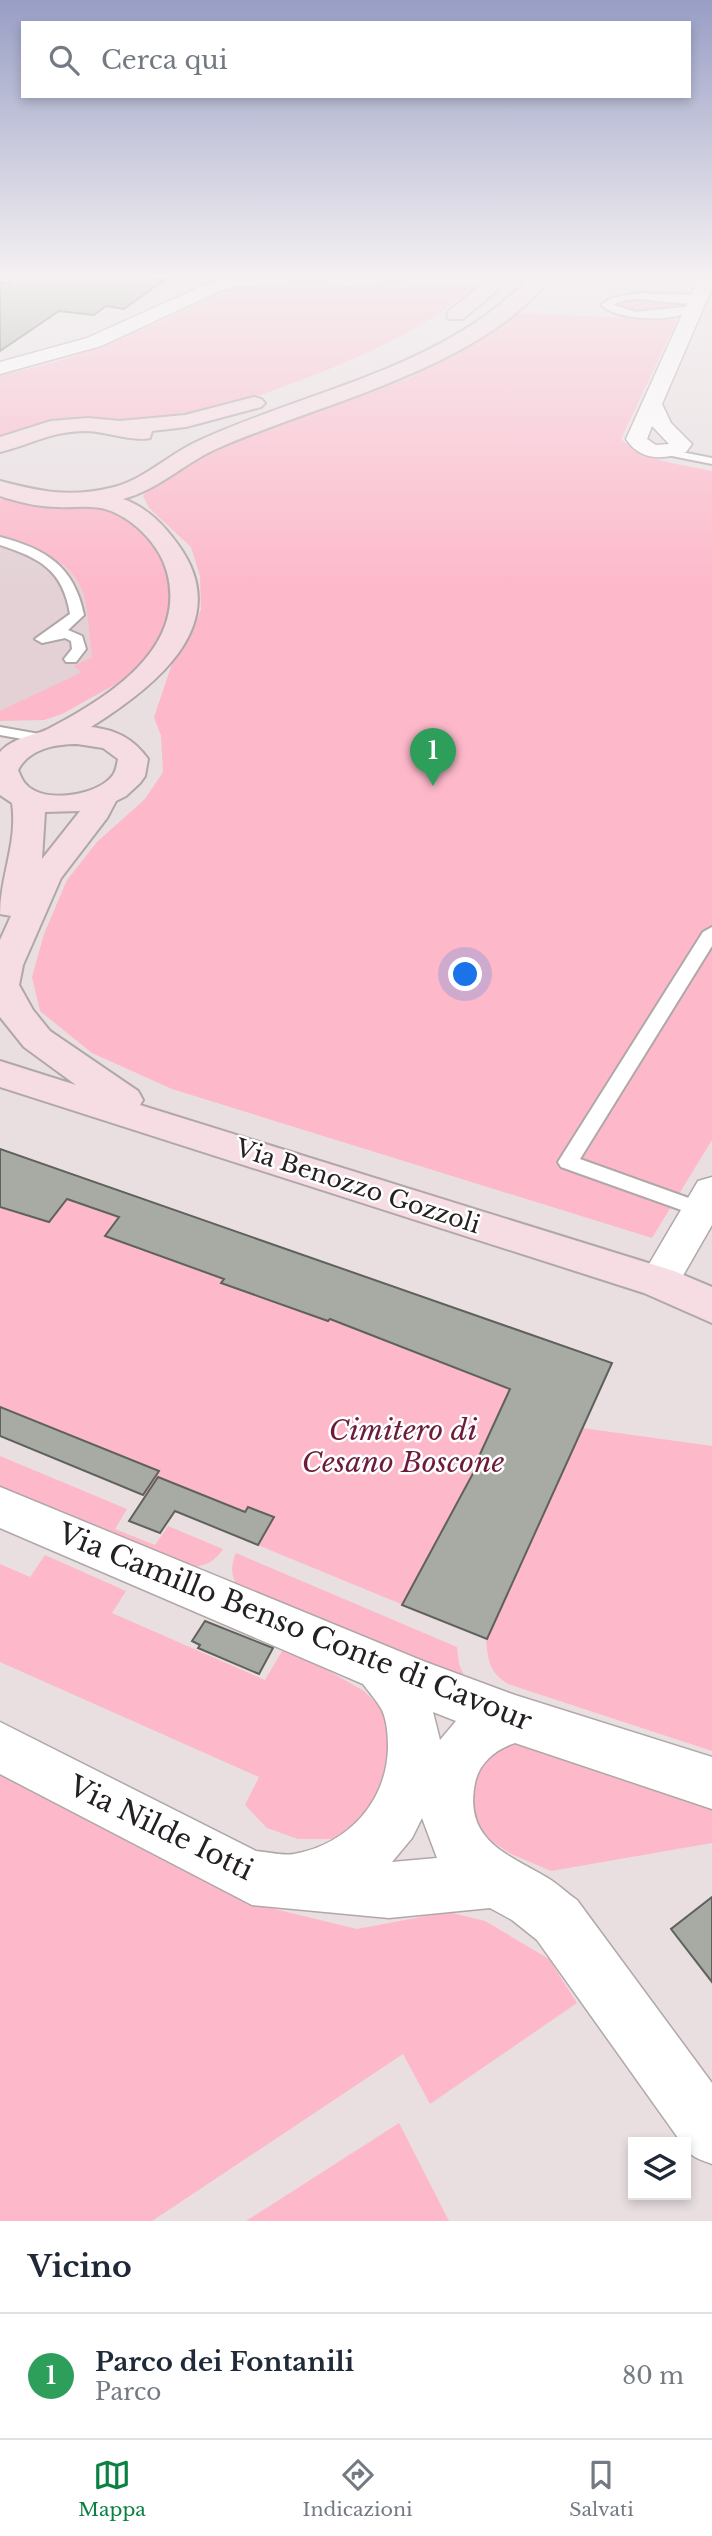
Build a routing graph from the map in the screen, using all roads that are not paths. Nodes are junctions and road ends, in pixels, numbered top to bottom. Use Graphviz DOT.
graph roads {
  1 [pos="384,379"];
  2 [pos="663,379"];
  3 [pos="272,397"];
  4 [pos="119,428"];
  5 [pos="0,445"];
  6 [pos="661,452"];
  7 [pos="712,461"];
  8 [pos="169,465"];
  9 [pos="142,486"];
  10 [pos="6,492"];
  11 [pos="93,498"];
  12 [pos="137,512"];
  13 [pos="0,541"];
  14 [pos="44,560"];
  15 [pos="64,601"];
  16 [pos="71,659"];
  17 [pos="149,673"];
  18 [pos="0,731"];
  19 [pos="50,738"];
  20 [pos="126,750"];
  21 [pos="1,774"];
  22 [pos="103,796"];
  23 [pos="27,799"];
  24 [pos="0,926"];
  25 [pos="712,932"];
  26 [pos="1,989"];
  27 [pos="0,1074"];
  28 [pos="162,1124"];
  29 [pos="706,1201"];
  30 [pos="659,1282"];
  31 [pos="712,1306"];
  32 [pos="0,1507"];
  33 [pos="382,1668"];
  34 [pos="515,1719"];
  35 [pos="0,1747"];
  36 [pos="712,1783"];
  37 [pos="493,1880"];
  38 [pos="286,1882"];
  39 [pos="712,2134"];
  1 -- 8 [label="street"];
  2 -- 6 [label="street"];
  3 -- 4 [label="street"];
  4 -- 5 [label="street"];
  4 -- 8 [label="street"];
  6 -- 7 [label="lane"];
  8 -- 9 [label="street"];
  9 -- 11 [label="street"];
  9 -- 12 [label="street"];
  10 -- 11 [label="street"];
  11 -- 12 [label="street"];
  12 -- 17 [label="street"];
  13 -- 14 [label="lane"];
  14 -- 15 [label="lane"];
  14 -- 16 [label="lane"];
  17 -- 19 [label="street"];
  17 -- 20 [label="street"];
  18 -- 19 [label="lane"];
  19 -- 20 [label="street"];
  19 -- 21 [label="street"];
  20 -- 22 [label="street"];
  21 -- 23 [label="street"];
  22 -- 23 [label="street"];
  22 -- 26 [label="street"];
  23 -- 24 [label="street"];
  25 -- 29 [label="lane"];
  26 -- 28 [label="street"];
  27 -- 28 [label="street, Via Benozzo Gozzoli"];
  28 -- 30 [label="street, Via Benozzo Gozzoli"];
  29 -- 30 [label="street"];
  30 -- 31 [label="street, Via Benozzo Gozzoli"];
  32 -- 33 [label="street, Via Camillo Benso Conte di Cavour"];
  33 -- 34 [label="street, Via Camillo Benso Conte di Cavour"];
  33 -- 38 [label="street"];
  34 -- 36 [label="street, Via Camillo Benso Conte di Cavour"];
  34 -- 37 [label="street"];
  35 -- 38 [label="street, Via Nilde Iotti"];
  37 -- 38 [label="street, Via Nilde Iotti"];
  37 -- 39 [label="street"];
}
